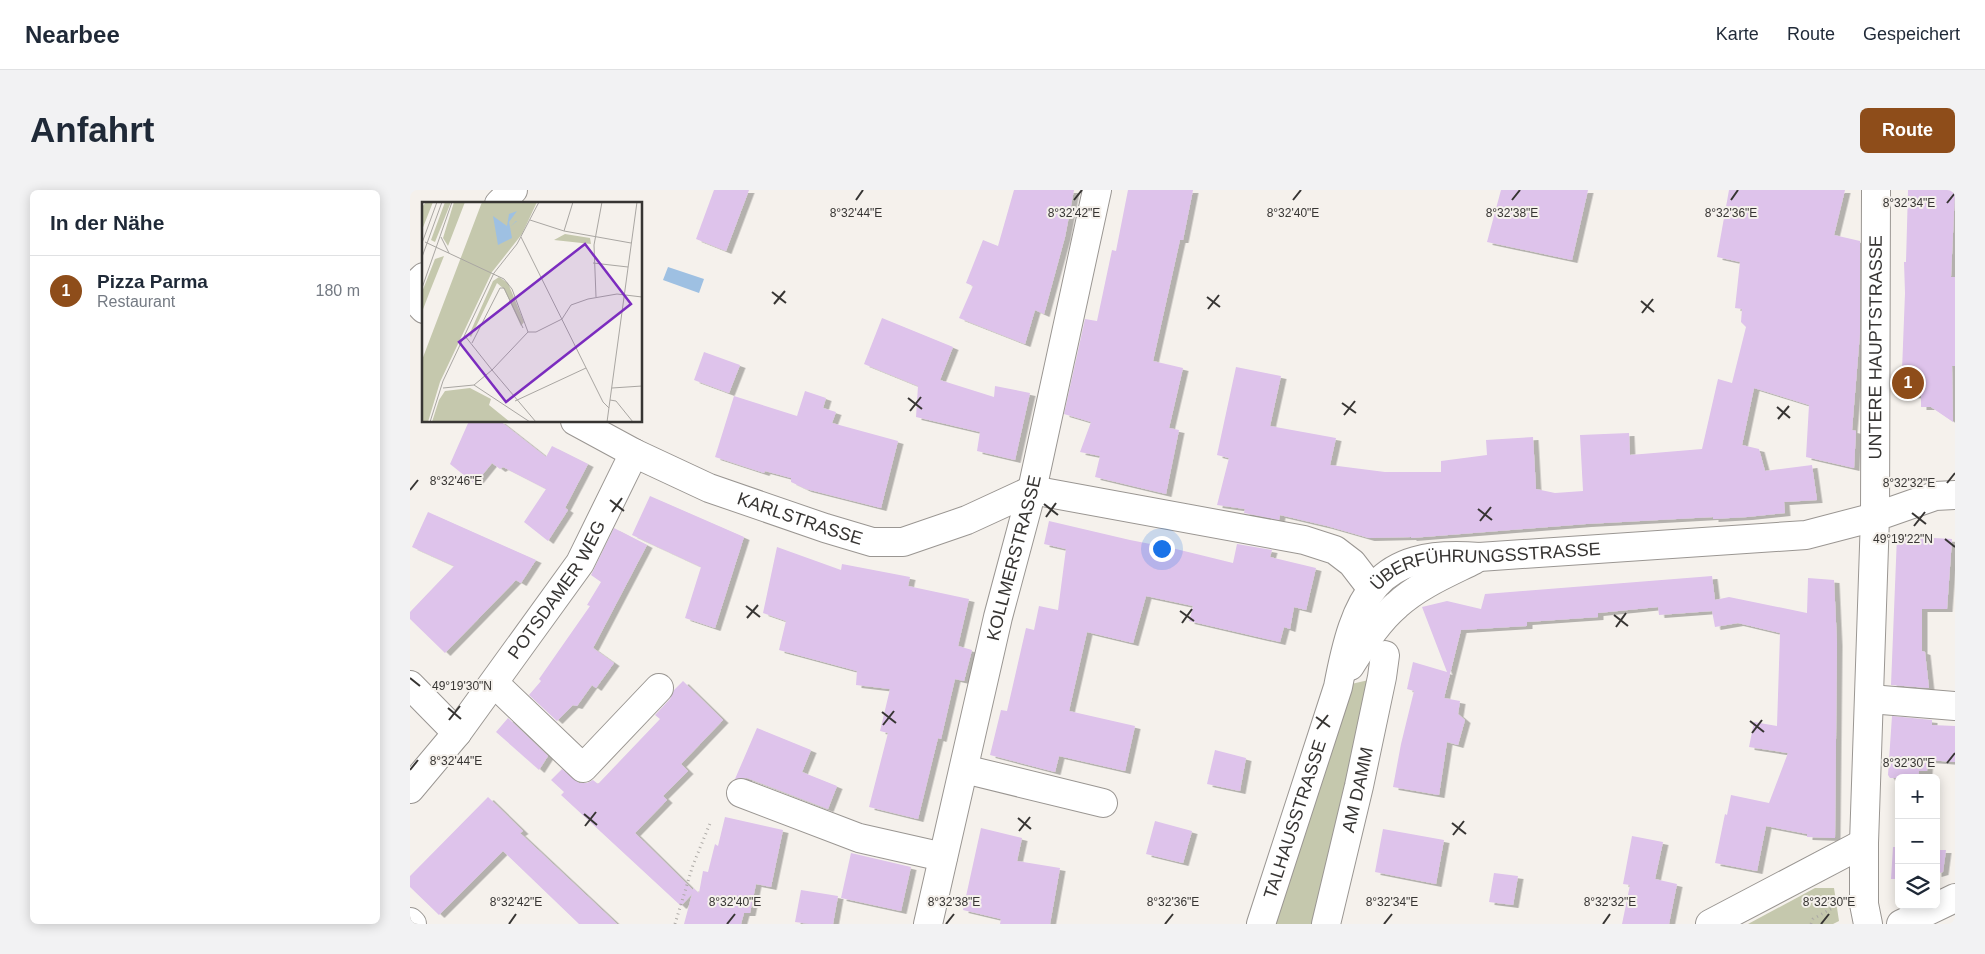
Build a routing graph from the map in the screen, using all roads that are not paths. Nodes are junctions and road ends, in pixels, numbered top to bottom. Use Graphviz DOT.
graph roads {
  1 [pos="513,190"];
  2 [pos="1097,190"];
  3 [pos="1876,190"];
  4 [pos="501,202"];
  5 [pos="422,279"];
  6 [pos="410,290"];
  7 [pos="410,294"];
  8 [pos="422,307"];
  9 [pos="577,422"];
  10 [pos="634,453"];
  11 [pos="1032,490"];
  12 [pos="1955,495"];
  13 [pos="1875,517"];
  14 [pos="1479,557"];
  15 [pos="1372,589"];
  16 [pos="1377,646"];
  17 [pos="494,683"];
  18 [pos="410,685"];
  19 [pos="1338,687"];
  20 [pos="659,688"];
  21 [pos="1870,699"];
  22 [pos="1955,706"];
  23 [pos="457,734"];
  24 [pos="964,769"];
  25 [pos="410,789"];
  26 [pos="741,793"];
  27 [pos="1103,803"];
  28 [pos="1864,843"];
  29 [pos="943,857"];
  30 [pos="1955,898"];
  31 [pos="928,924"];
  32 [pos="1261,924"];
  33 [pos="1326,924"];
  34 [pos="1710,924"];
  35 [pos="1868,924"];
  36 [pos="1901,924"];
  1 -- 4 [label="street"];
  2 -- 11 [label="street, KOLLMERSTRASSE"];
  3 -- 13 [label="street, UNTERE HAUPTSTRASSE"];
  5 -- 6 [label="street"];
  7 -- 8 [label="street"];
  9 -- 10 [label="street, KARLSTRASSE"];
  10 -- 11 [label="street, KARLSTRASSE"];
  10 -- 17 [label="street, POTSDAMER WEG"];
  11 -- 15 [label="street, ÜBERFÜHRUNGSSTRASSE"];
  11 -- 24 [label="street, KOLLMERSTRASSE"];
  12 -- 13 [label="street, ÜBERFÜHRUNGSSTRASSE"];
  13 -- 14 [label="street, ÜBERFÜHRUNGSSTRASSE"];
  13 -- 21 [label="street, UNTERE HAUPTSTRASSE"];
  14 -- 15 [label="street, ÜBERFÜHRUNGSSTRASSE"];
  14 -- 16 [label="street"];
  15 -- 16 [label="street, AM DAMM"];
  15 -- 19 [label="street, TALHAUSSTRASSE"];
  16 -- 19 [label="street, TALHAUSSTRASSE"];
  16 -- 33 [label="street, AM DAMM"];
  17 -- 20 [label="street"];
  17 -- 23 [label="street, POTSDAMER WEG"];
  18 -- 23 [label="street"];
  19 -- 32 [label="street, TALHAUSSTRASSE"];
  21 -- 22 [label="street"];
  21 -- 28 [label="street, UNTERE HAUPTSTRASSE"];
  23 -- 25 [label="street, POTSDAMER WEG"];
  24 -- 27 [label="street"];
  24 -- 29 [label="street, KOLLMERSTRASSE"];
  26 -- 29 [label="street"];
  28 -- 34 [label="street"];
  28 -- 35 [label="street, UNTERE HAUPTSTRASSE"];
  29 -- 31 [label="street, KOLLMERSTRASSE"];
  30 -- 36 [label="street"];
}
